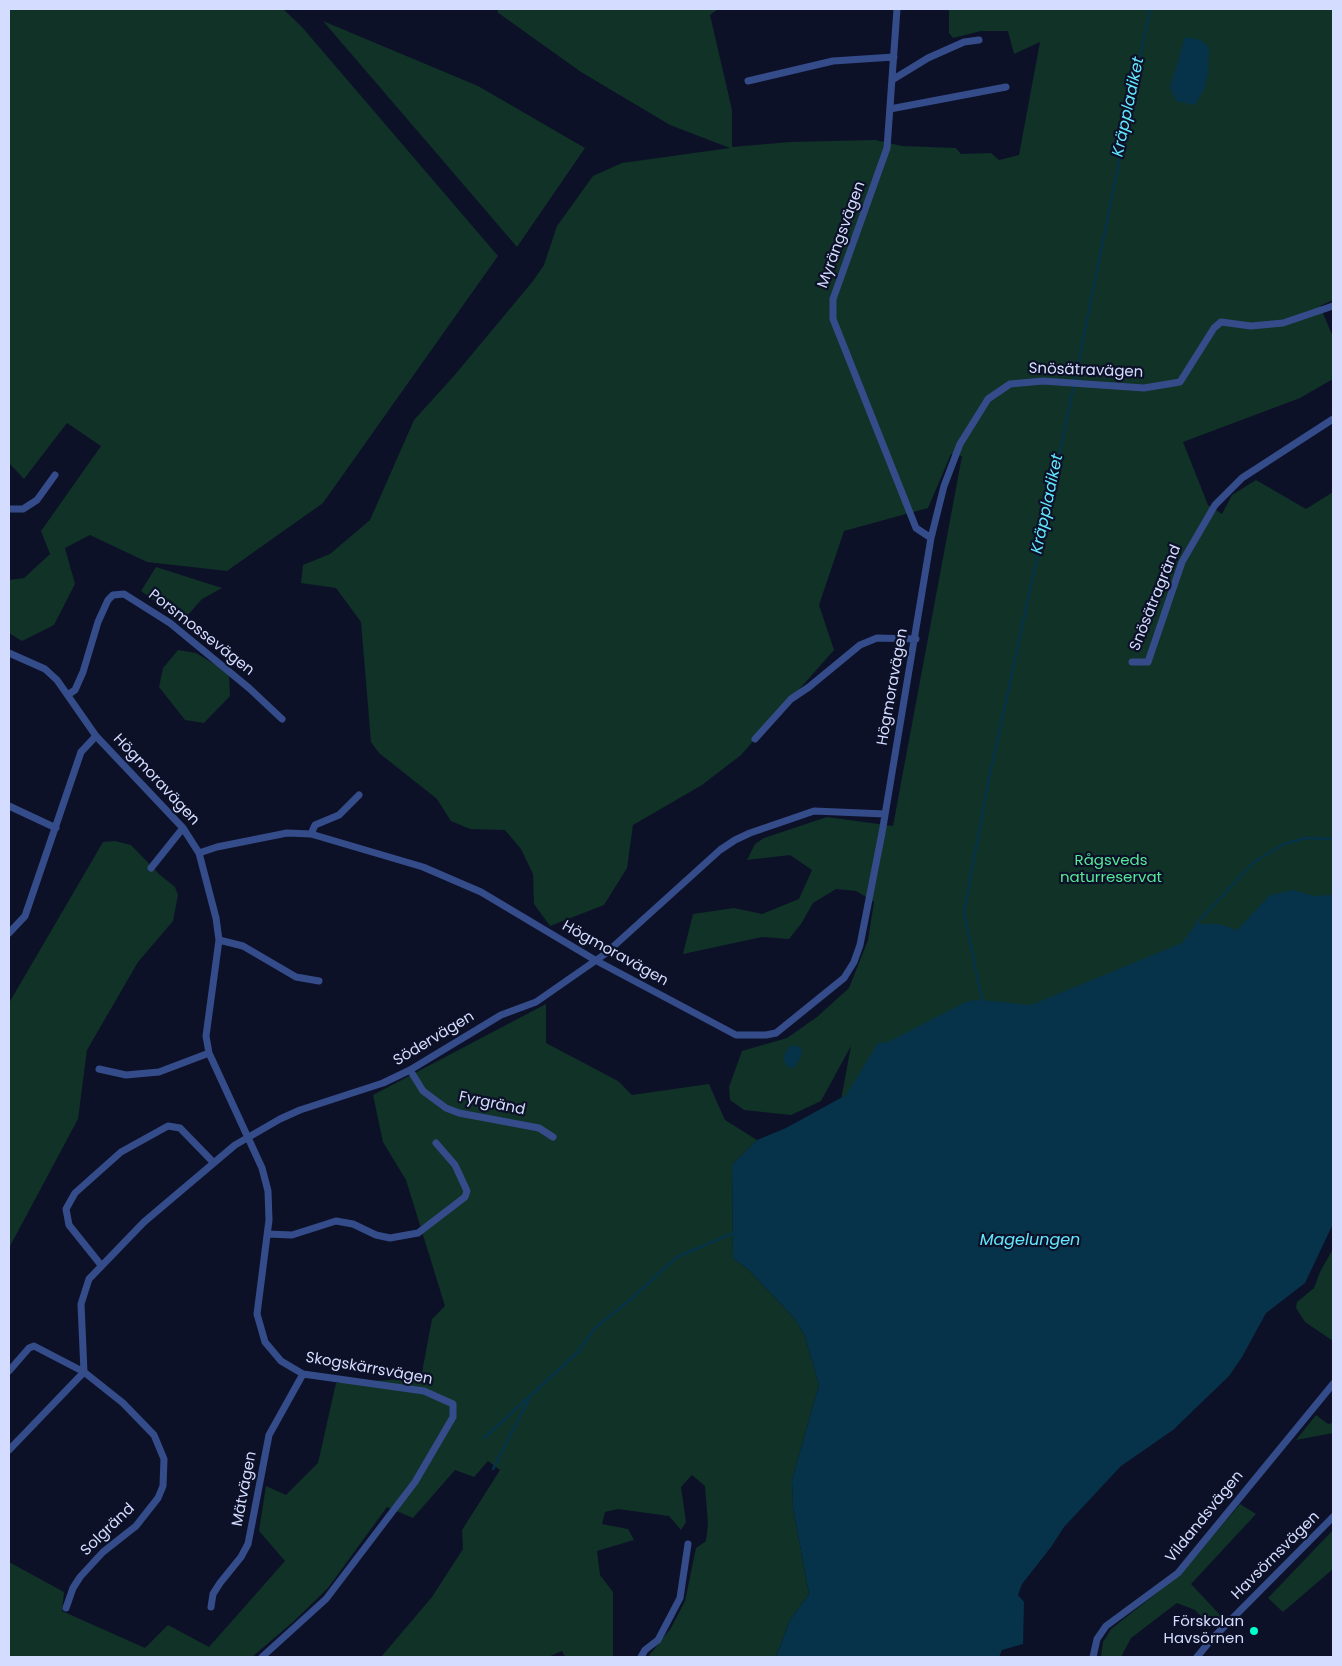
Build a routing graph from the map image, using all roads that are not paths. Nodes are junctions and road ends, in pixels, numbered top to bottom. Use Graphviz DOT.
graph roads {
  1 [pos="897,9"];
  2 [pos="979,40"];
  3 [pos="894,57"];
  4 [pos="892,80"];
  5 [pos="748,81"];
  6 [pos="1006,87"];
  7 [pos="890,109"];
  8 [pos="1333,306"];
  9 [pos="1333,419"];
  10 [pos="54,475"];
  11 [pos="9,509"];
  12 [pos="931,538"];
  13 [pos="916,639"];
  14 [pos="9,653"];
  15 [pos="1132,662"];
  16 [pos="69,694"];
  17 [pos="282,719"];
  18 [pos="96,736"];
  19 [pos="755,739"];
  20 [pos="359,794"];
  21 [pos="9,806"];
  22 [pos="885,814"];
  23 [pos="56,828"];
  24 [pos="183,828"];
  25 [pos="311,834"];
  26 [pos="199,853"];
  27 [pos="151,868"];
  28 [pos="9,933"];
  29 [pos="219,940"];
  30 [pos="595,960"];
  31 [pos="319,981"];
  32 [pos="209,1052"];
  33 [pos="99,1068"];
  34 [pos="410,1070"];
  35 [pos="554,1136"];
  36 [pos="249,1137"];
  37 [pos="436,1143"];
  38 [pos="213,1162"];
  39 [pos="268,1234"];
  40 [pos="101,1265"];
  41 [pos="9,1371"];
  42 [pos="84,1372"];
  43 [pos="303,1374"];
  44 [pos="1333,1384"];
  45 [pos="9,1450"];
  46 [pos="1333,1517"];
  47 [pos="688,1544"];
  48 [pos="211,1607"];
  49 [pos="66,1608"];
  50 [pos="262,1657"];
  51 [pos="641,1657"];
  52 [pos="1093,1657"];
  53 [pos="1198,1657"];
  1 -- 3 [label="street, Myrängsvägen"];
  2 -- 4 [label="street"];
  3 -- 4 [label="street, Myrängsvägen"];
  3 -- 5 [label="street"];
  4 -- 7 [label="street, Myrängsvägen"];
  6 -- 7 [label="street"];
  7 -- 12 [label="street, Myrängsvägen"];
  8 -- 12 [label="street, Snösätravägen"];
  9 -- 15 [label="street, Snösätragränd"];
  10 -- 11 [label="street"];
  12 -- 13 [label="street, Högmoravägen"];
  13 -- 19 [label="street"];
  13 -- 22 [label="street, Högmoravägen"];
  14 -- 16 [label="street, Högmoravägen"];
  16 -- 17 [label="street, Porsmossevägen"];
  16 -- 18 [label="street, Högmoravägen"];
  18 -- 23 [label="street"];
  18 -- 24 [label="street, Högmoravägen"];
  20 -- 25 [label="street"];
  21 -- 23 [label="street"];
  22 -- 30 [label="street, Södervägen"];
  22 -- 30 [label="street, Högmoravägen"];
  23 -- 28 [label="street"];
  24 -- 26 [label="street, Högmoravägen"];
  24 -- 27 [label="street"];
  25 -- 26 [label="street, Högmoravägen"];
  25 -- 30 [label="street, Högmoravägen"];
  26 -- 29 [label="street, Skogskärrsvägen"];
  29 -- 31 [label="street"];
  29 -- 32 [label="street, Skogskärrsvägen"];
  30 -- 34 [label="street, Södervägen"];
  32 -- 33 [label="street"];
  32 -- 36 [label="street, Skogskärrsvägen"];
  34 -- 35 [label="street, Fyrgränd"];
  34 -- 36 [label="street, Södervägen"];
  36 -- 38 [label="street, Södervägen"];
  36 -- 39 [label="street, Skogskärrsvägen"];
  37 -- 39 [label="street"];
  38 -- 40 [label="street, Södervägen"];
  38 -- 40 [label="street"];
  39 -- 43 [label="street, Skogskärrsvägen"];
  40 -- 42 [label="street, Södervägen"];
  41 -- 42 [label="street"];
  42 -- 45 [label="street"];
  42 -- 49 [label="street, Solgränd"];
  43 -- 48 [label="street, Mätvägen"];
  43 -- 50 [label="street, Skogskärrsvägen"];
  44 -- 52 [label="street, Vildandsvägen"];
  46 -- 53 [label="street, Havsörnsvägen"];
  47 -- 51 [label="street"];
}
